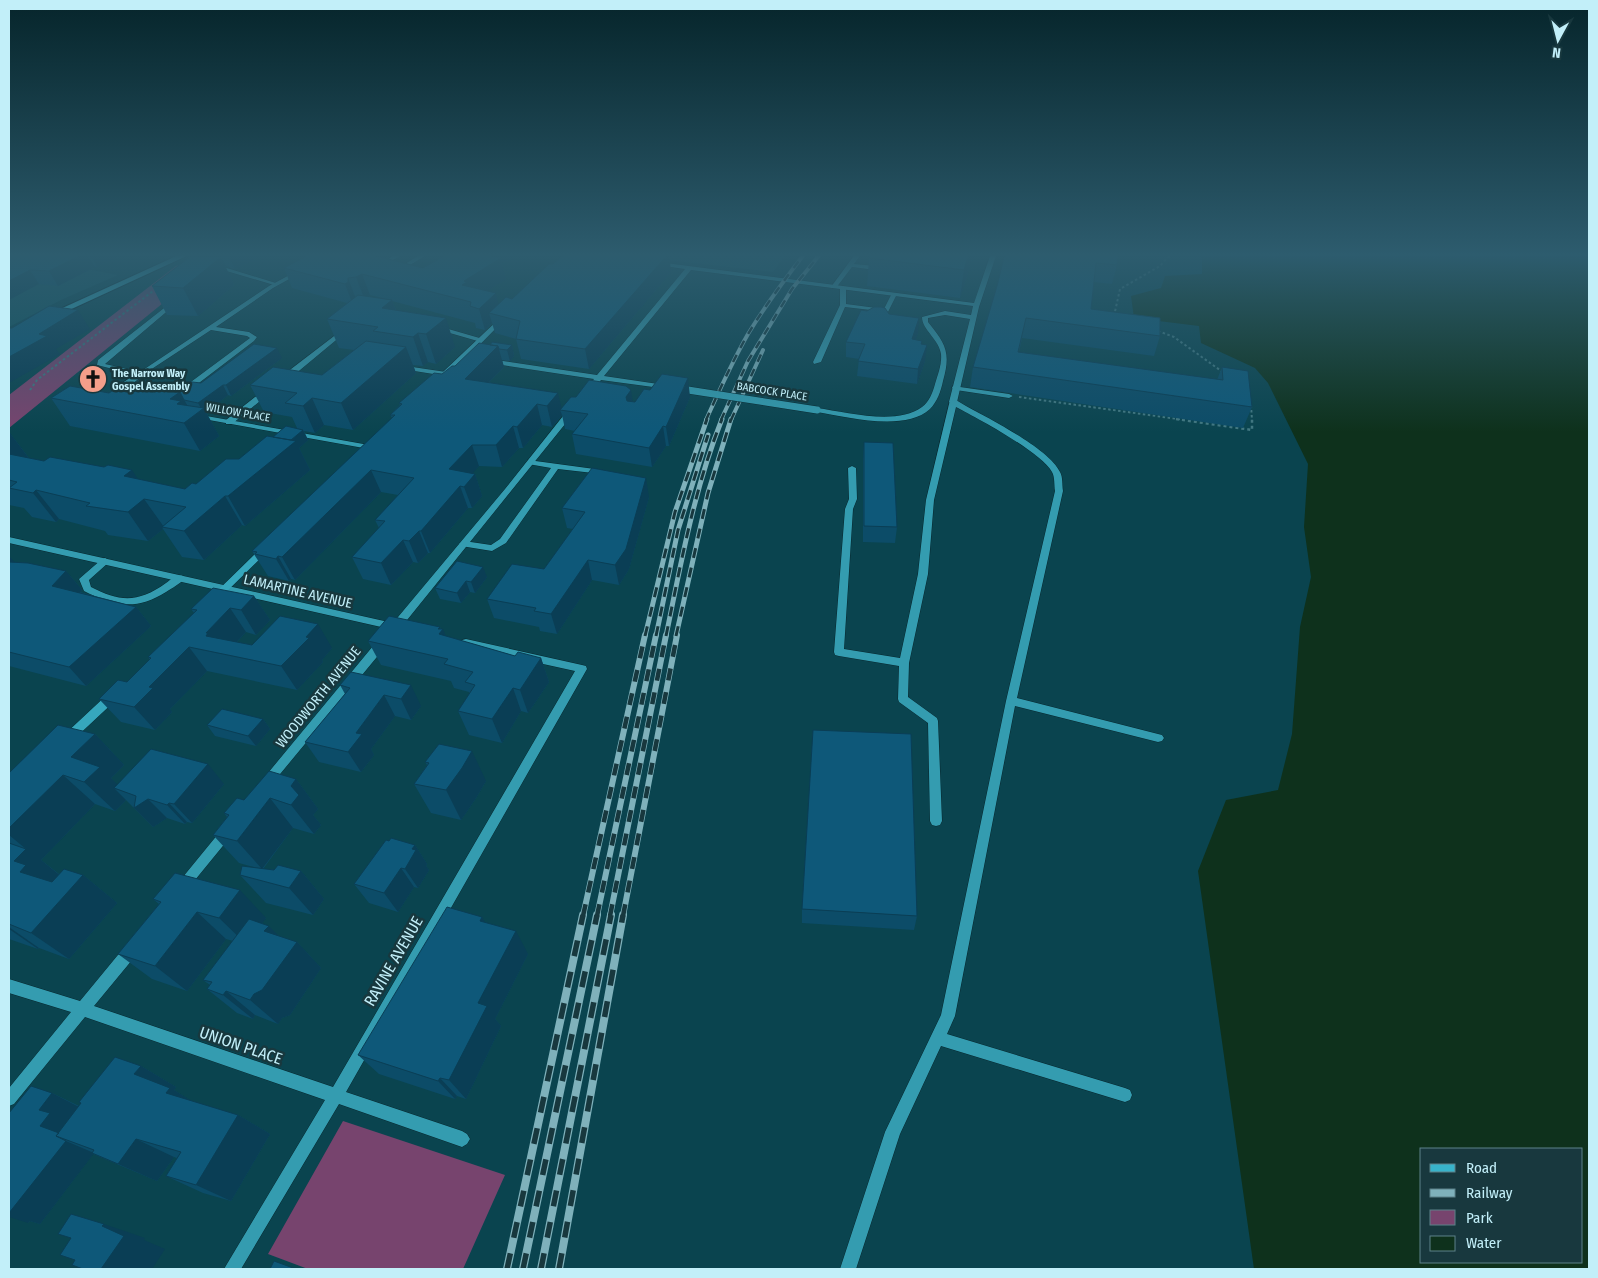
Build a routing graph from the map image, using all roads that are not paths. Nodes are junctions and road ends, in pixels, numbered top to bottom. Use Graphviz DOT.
graph roads {
  1 [pos="55,313"];
  2 [pos="162,313"];
  3 [pos="232,313"];
  4 [pos="508,313"];
  5 [pos="652,313"];
  6 [pos="840,313"];
  7 [pos="975,313"];
  8 [pos="974,318"];
  9 [pos="39,321"];
  10 [pos="426,325"];
  11 [pos="209,328"];
  12 [pos="348,328"];
  13 [pos="480,340"];
  14 [pos="464,357"];
  15 [pos="473,359"];
  16 [pos="483,360"];
  17 [pos="817,362"];
  18 [pos="945,362"];
  19 [pos="962,365"];
  20 [pos="397,366"];
  21 [pos="141,374"];
  22 [pos="446,374"];
  23 [pos="599,377"];
  24 [pos="439,381"];
  25 [pos="280,382"];
  26 [pos="272,388"];
  27 [pos="956,388"];
  28 [pos="180,393"];
  29 [pos="586,393"];
  30 [pos="598,395"];
  31 [pos="1009,396"];
  32 [pos="113,398"];
  33 [pos="580,401"];
  34 [pos="953,402"];
  35 [pos="574,408"];
  36 [pos="193,415"];
  37 [pos="229,422"];
  38 [pos="376,440"];
  39 [pos="369,447"];
  40 [pos="362,454"];
  41 [pos="531,462"];
  42 [pos="556,466"];
  43 [pos="852,468"];
  44 [pos="612,473"];
  45 [pos="9,540"];
  46 [pos="273,542"];
  47 [pos="464,544"];
  48 [pos="105,561"];
  49 [pos="180,578"];
  50 [pos="225,589"];
  51 [pos="210,602"];
  52 [pos="399,628"];
  53 [pos="451,639"];
  54 [pos="904,663"];
  55 [pos="124,685"];
  56 [pos="1011,700"];
  57 [pos="1158,738"];
  58 [pos="59,747"];
  59 [pos="257,795"];
  60 [pos="936,821"];
  61 [pos="232,826"];
  62 [pos="176,894"];
  63 [pos="138,940"];
  64 [pos="9,986"];
  65 [pos="82,1009"];
  66 [pos="938,1038"];
  67 [pos="1125,1095"];
  68 [pos="336,1096"];
  69 [pos="9,1099"];
  70 [pos="462,1139"];
  71 [pos="232,1269"];
  72 [pos="848,1269"];
  1 -- 9 [label="main road"];
  2 -- 21 [label="street"];
  3 -- 11 [label="street"];
  4 -- 13 [label="street"];
  5 -- 23 [label="street"];
  6 -- 17 [label="street"];
  7 -- 8 [label="street"];
  8 -- 18 [label="street"];
  8 -- 19 [label="street"];
  10 -- 13 [label="street"];
  11 -- 21 [label="street"];
  11 -- 28 [label="street"];
  12 -- 25 [label="street"];
  13 -- 14 [label="street"];
  14 -- 15 [label="street"];
  14 -- 22 [label="street"];
  16 -- 23 [label="street, BABCOCK PLACE"];
  18 -- 19 [label="street"];
  18 -- 23 [label="street, BABCOCK PLACE, bridge"];
  19 -- 27 [label="street"];
  20 -- 22 [label="street"];
  21 -- 32 [label="street"];
  22 -- 24 [label="street"];
  23 -- 29 [label="street"];
  26 -- 37 [label="street"];
  27 -- 31 [label="street"];
  27 -- 34 [label="street"];
  29 -- 30 [label="street"];
  29 -- 33 [label="street"];
  34 -- 54 [label="street"];
  34 -- 56 [label="street"];
  35 -- 41 [label="street, WOODWORTH AVENUE"];
  36 -- 37 [label="street, WILLOW PLACE"];
  37 -- 39 [label="street, WILLOW PLACE"];
  38 -- 39 [label="street"];
  39 -- 40 [label="street"];
  41 -- 42 [label="street"];
  41 -- 47 [label="street, WOODWORTH AVENUE"];
  42 -- 44 [label="street"];
  42 -- 47 [label="street"];
  43 -- 54 [label="street"];
  45 -- 48 [label="street, LAMARTINE AVENUE"];
  46 -- 50 [label="street"];
  47 -- 52 [label="street, WOODWORTH AVENUE"];
  48 -- 49 [label="street, LAMARTINE AVENUE"];
  48 -- 49 [label="street"];
  49 -- 50 [label="street, LAMARTINE AVENUE"];
  50 -- 51 [label="street"];
  50 -- 52 [label="street, LAMARTINE AVENUE"];
  52 -- 59 [label="street, WOODWORTH AVENUE"];
  53 -- 68 [label="street, RAVINE AVENUE"];
  54 -- 60 [label="street"];
  55 -- 58 [label="street"];
  56 -- 57 [label="street"];
  56 -- 66 [label="street"];
  61 -- 62 [label="street"];
  63 -- 65 [label="street"];
  64 -- 65 [label="street, UNION PLACE"];
  65 -- 68 [label="street, UNION PLACE"];
  65 -- 69 [label="street"];
  66 -- 67 [label="street"];
  66 -- 72 [label="street"];
  68 -- 70 [label="street, UNION PLACE"];
  68 -- 71 [label="street, RAVINE AVENUE"];
}
